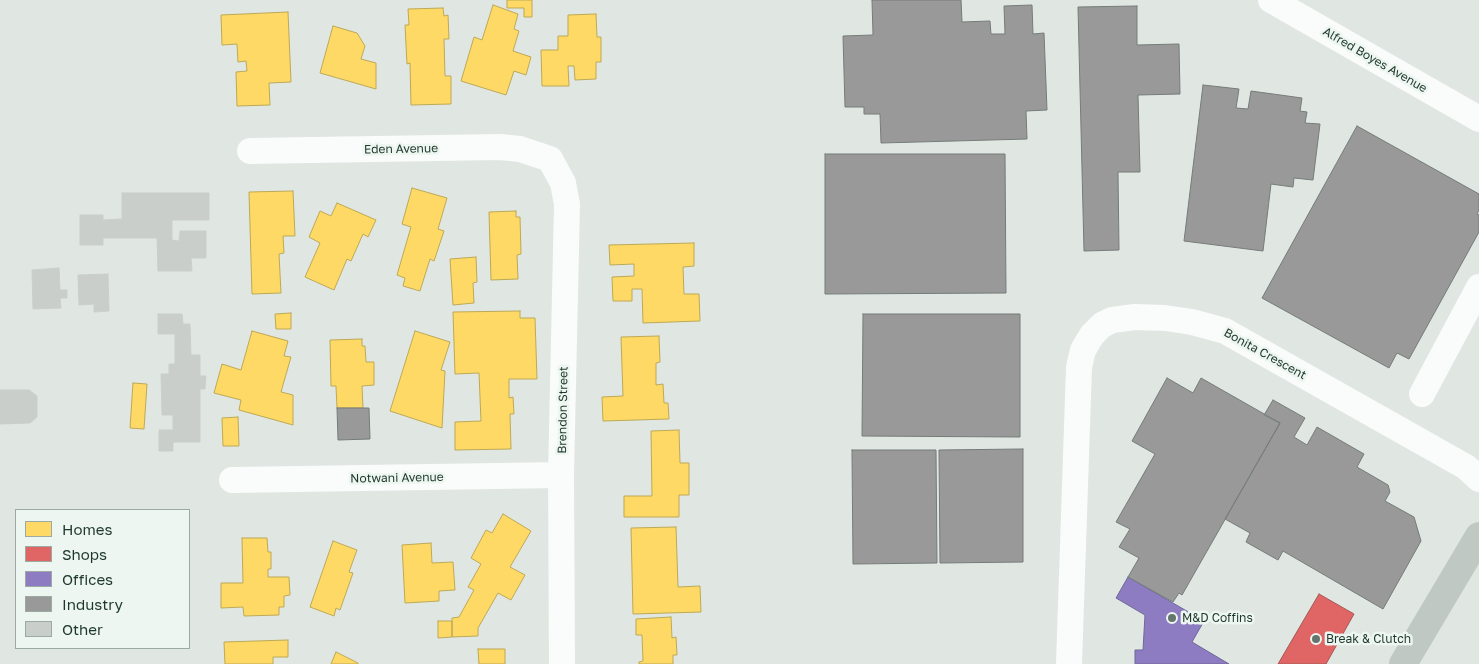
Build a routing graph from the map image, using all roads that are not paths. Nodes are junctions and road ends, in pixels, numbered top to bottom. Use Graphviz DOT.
graph roads {
  1 [pos="1271,0"];
  2 [pos="1479,119"];
  3 [pos="250,151"];
  4 [pos="550,159"];
  5 [pos="1479,287"];
  6 [pos="1422,394"];
  7 [pos="561,475"];
  8 [pos="1479,479"];
  9 [pos="232,480"];
  10 [pos="1479,536"];
  11 [pos="562,664"];
  12 [pos="1069,664"];
  13 [pos="1404,664"];
  1 -- 2 [label="street, Alfred Boyes Avenue"];
  3 -- 4 [label="street, Eden Avenue"];
  4 -- 7 [label="street, Brendon Street"];
  5 -- 6 [label="street"];
  7 -- 9 [label="street, Notwani Avenue"];
  7 -- 11 [label="street, Brendon Street"];
  8 -- 12 [label="street, Bonita Crescent"];
  10 -- 13 [label="main road"];
}
